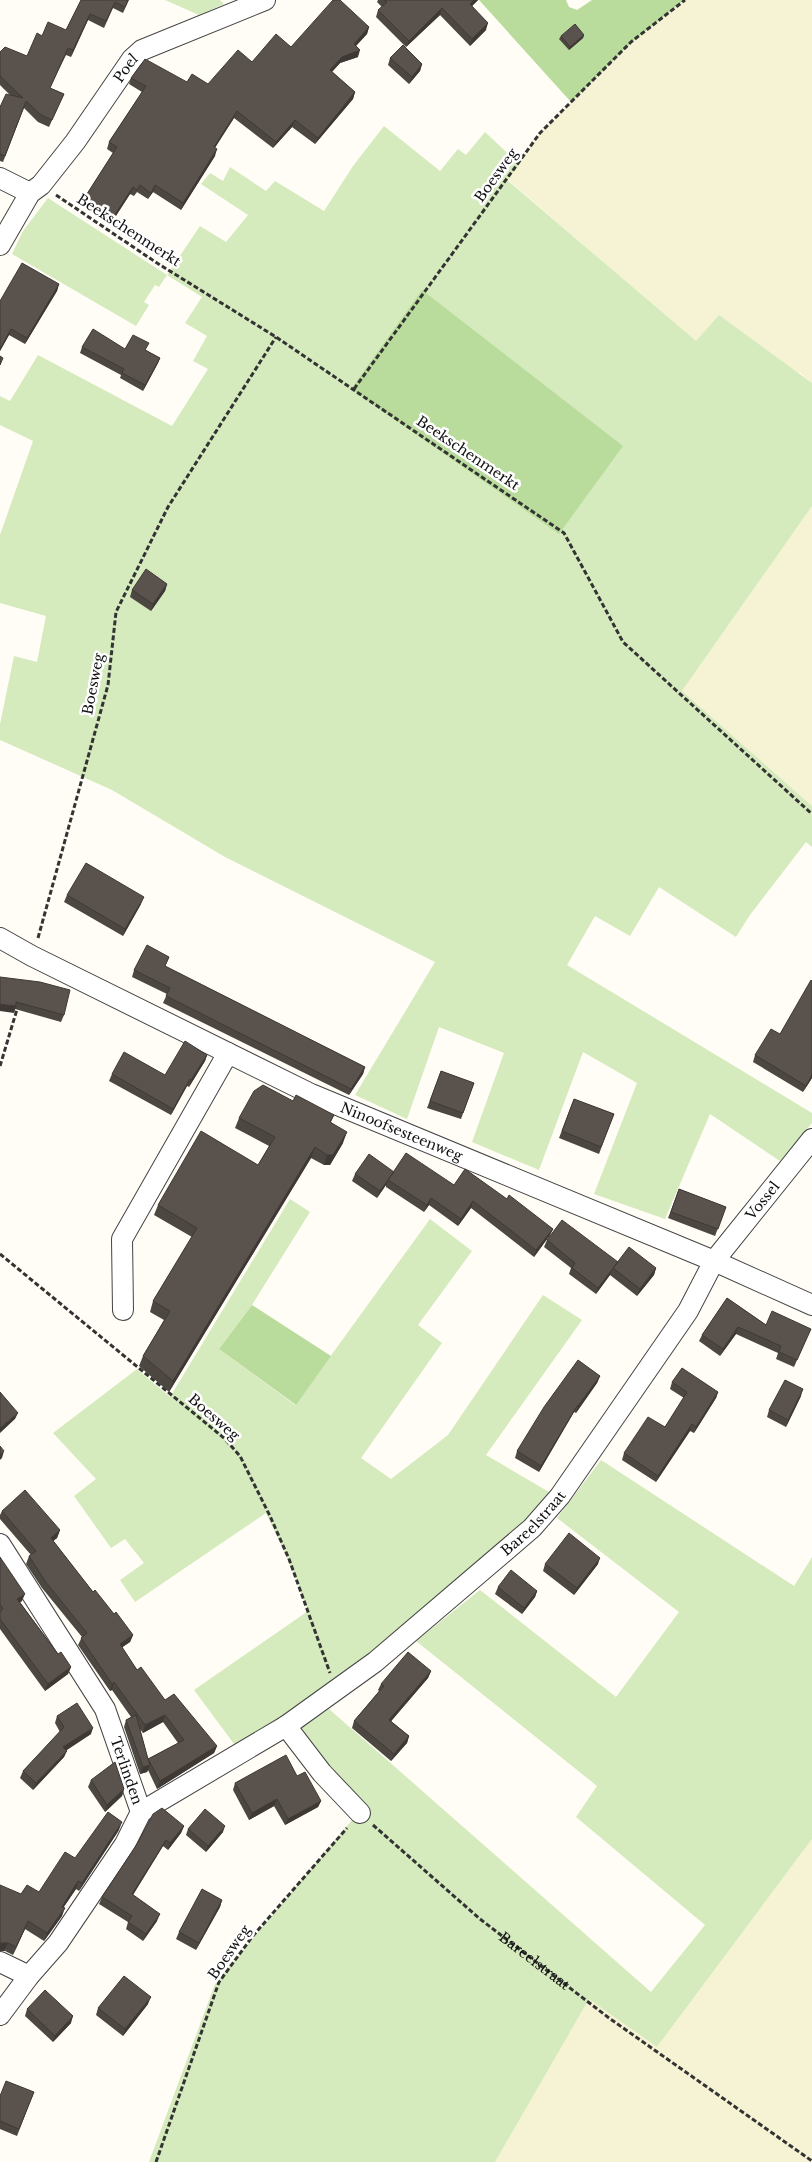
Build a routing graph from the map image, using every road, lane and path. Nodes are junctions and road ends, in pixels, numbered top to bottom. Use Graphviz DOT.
graph roads {
  1 [pos="265,0"];
  2 [pos="684,0"];
  3 [pos="0,178"];
  4 [pos="35,189"];
  5 [pos="0,245"];
  6 [pos="276,337"];
  7 [pos="354,389"];
  8 [pos="812,814"];
  9 [pos="0,938"];
  10 [pos="32,956"];
  11 [pos="19,1002"];
  12 [pos="228,1053"];
  13 [pos="0,1066"];
  14 [pos="812,1139"];
  15 [pos="0,1254"];
  16 [pos="714,1261"];
  17 [pos="812,1305"];
  18 [pos="123,1310"];
  19 [pos="0,1544"];
  20 [pos="336,1690"];
  21 [pos="286,1726"];
  22 [pos="141,1812"];
  23 [pos="360,1813"];
  24 [pos="0,1962"];
  25 [pos="28,1976"];
  26 [pos="0,2015"];
  27 [pos="812,2161"];
  28 [pos="156,2162"];
  1 -- 4 [label="street, Poel"];
  2 -- 7 [label="path, Boesweg"];
  3 -- 4 [label="street"];
  4 -- 5 [label="street, Poel"];
  4 -- 6 [label="path, Beekschenmerkt"];
  6 -- 7 [label="path, Beekschenmerkt"];
  6 -- 10 [label="path, Boesweg"];
  7 -- 8 [label="path, Beekschenmerkt"];
  9 -- 10 [label="street, Ninoofsesteenweg"];
  10 -- 12 [label="street, Ninoofsesteenweg"];
  11 -- 13 [label="path"];
  12 -- 16 [label="street, Ninoofsesteenweg"];
  12 -- 18 [label="street"];
  14 -- 16 [label="street, Vossel"];
  15 -- 20 [label="path, Boesweg"];
  16 -- 17 [label="street, Ninoofsesteenweg"];
  16 -- 20 [label="street, Bareelstraat"];
  19 -- 22 [label="street, Terlinden"];
  20 -- 21 [label="street, Bareelstraat"];
  21 -- 22 [label="street, Bareelstraat"];
  21 -- 23 [label="street"];
  22 -- 25 [label="street, Terlinden"];
  23 -- 27 [label="path, Bareelstraat"];
  23 -- 28 [label="path, Boesweg"];
  24 -- 25 [label="street"];
  25 -- 26 [label="street, Terlinden"];
}
